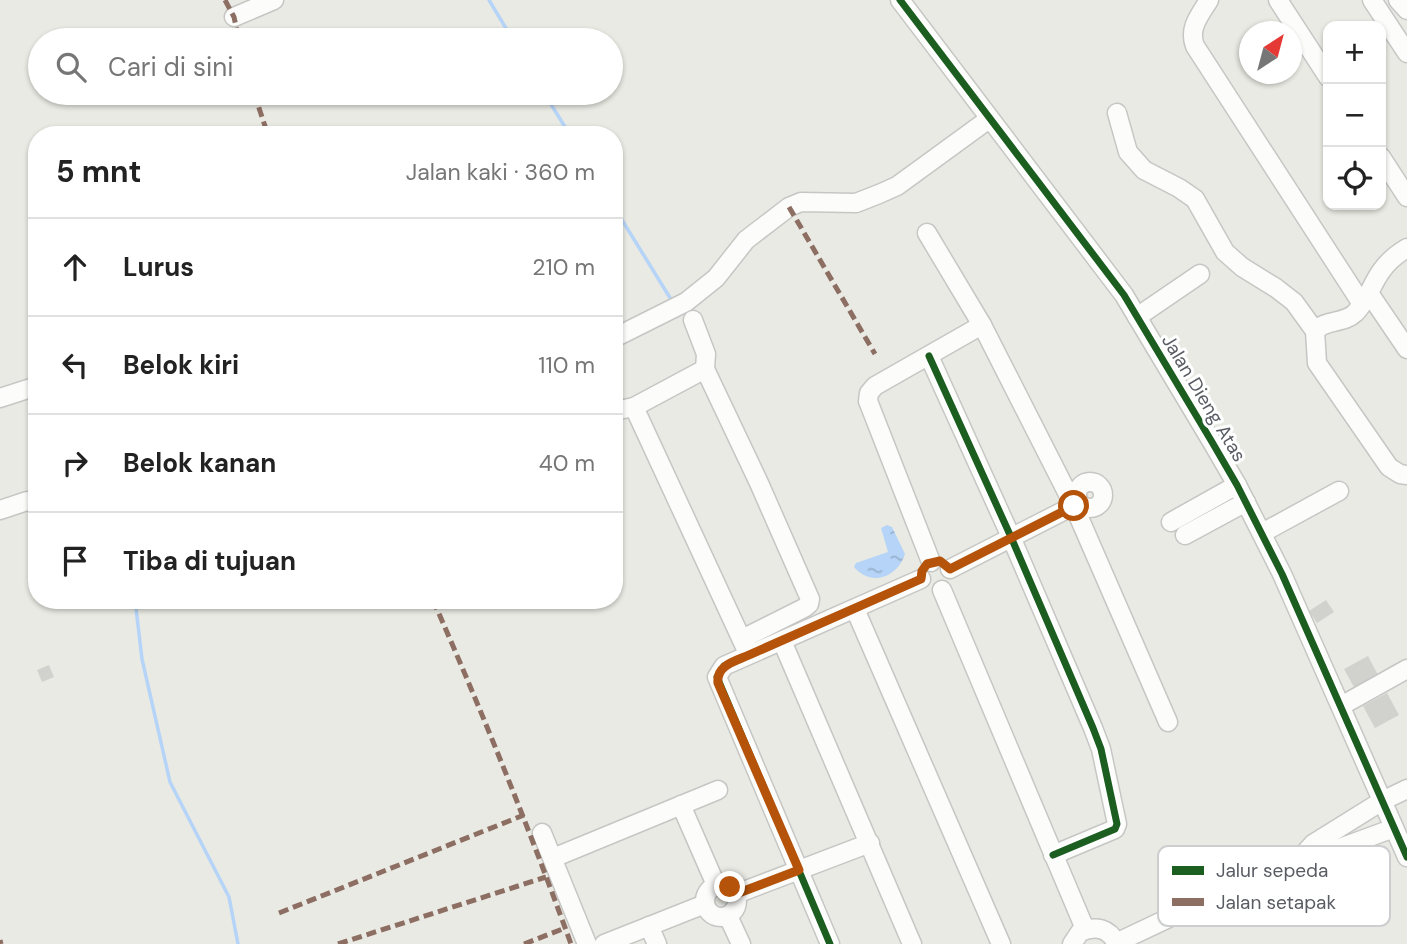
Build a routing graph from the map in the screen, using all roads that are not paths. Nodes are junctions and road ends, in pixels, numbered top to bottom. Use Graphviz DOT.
graph roads {
  1 [pos="274,0"];
  2 [pos="900,0"];
  3 [pos="1209,0"];
  4 [pos="1278,0"];
  5 [pos="1372,0"];
  6 [pos="1398,0"];
  7 [pos="1407,10"];
  8 [pos="234,17"];
  9 [pos="1407,53"];
  10 [pos="1323,69"];
  11 [pos="1117,113"];
  12 [pos="989,119"];
  13 [pos="1386,165"];
  14 [pos="1407,197"];
  15 [pos="927,233"];
  16 [pos="1407,248"];
  17 [pos="1200,274"];
  18 [pos="1366,298"];
  19 [pos="1137,317"];
  20 [pos="693,320"];
  21 [pos="982,326"];
  22 [pos="1315,331"];
  23 [pos="623,334"];
  24 [pos="1407,349"];
  25 [pos="929,356"];
  26 [pos="705,369"];
  27 [pos="28,389"];
  28 [pos="0,398"];
  29 [pos="634,407"];
  30 [pos="623,409"];
  31 [pos="1407,475"];
  32 [pos="1237,485"];
  33 [pos="1339,491"];
  34 [pos="27,501"];
  35 [pos="1246,502"];
  36 [pos="1077,504"];
  37 [pos="0,510"];
  38 [pos="1171,522"];
  39 [pos="1262,533"];
  40 [pos="1185,535"];
  41 [pos="1011,537"];
  42 [pos="931,562"];
  43 [pos="950,569"];
  44 [pos="921,579"];
  45 [pos="942,590"];
  46 [pos="855,609"];
  47 [pos="782,641"];
  48 [pos="746,647"];
  49 [pos="1407,669"];
  50 [pos="1341,706"];
  51 [pos="1168,722"];
  52 [pos="1407,789"];
  53 [pos="718,790"];
  54 [pos="1382,801"];
  55 [pos="681,805"];
  56 [pos="1350,821"];
  57 [pos="1394,828"];
  58 [pos="542,833"];
  59 [pos="1361,841"];
  60 [pos="870,843"];
  61 [pos="1311,846"];
  62 [pos="1347,846"];
  63 [pos="1053,855"];
  64 [pos="1407,857"];
  65 [pos="552,858"];
  66 [pos="799,870"];
  67 [pos="716,885"];
  68 [pos="736,894"];
  69 [pos="705,904"];
  70 [pos="728,916"];
  71 [pos="1158,923"];
  72 [pos="649,926"];
  73 [pos="1085,929"];
  74 [pos="1116,943"];
  75 [pos="587,944"];
  76 [pos="604,944"];
  77 [pos="657,944"];
  78 [pos="741,944"];
  79 [pos="830,944"];
  80 [pos="912,944"];
  81 [pos="1001,944"];
  82 [pos="1072,944"];
  1 -- 8 [label="street"];
  2 -- 12 [label="street, Jalan Dieng Atas"];
  3 -- 18 [label="street"];
  4 -- 10 [label="street"];
  5 -- 9 [label="street"];
  6 -- 7 [label="street"];
  11 -- 22 [label="street"];
  12 -- 19 [label="street, Jalan Dieng Atas"];
  12 -- 23 [label="street"];
  13 -- 14 [label="street"];
  15 -- 21 [label="street"];
  16 -- 18 [label="street"];
  17 -- 19 [label="street"];
  18 -- 22 [label="street"];
  18 -- 24 [label="street"];
  19 -- 32 [label="street, Jalan Dieng Atas"];
  20 -- 26 [label="street"];
  21 -- 25 [label="street"];
  21 -- 36 [label="street"];
  22 -- 31 [label="street"];
  25 -- 41 [label="street"];
  25 -- 42 [label="street"];
  26 -- 29 [label="street"];
  26 -- 48 [label="street"];
  27 -- 28 [label="street"];
  29 -- 30 [label="street"];
  29 -- 48 [label="street"];
  32 -- 35 [label="street, Jalan Dieng Atas"];
  32 -- 38 [label="street"];
  33 -- 39 [label="street"];
  34 -- 37 [label="street"];
  35 -- 39 [label="street, Jalan Dieng Atas"];
  35 -- 40 [label="street"];
  36 -- 41 [label="street"];
  36 -- 51 [label="street"];
  39 -- 50 [label="street, Jalan Dieng Atas"];
  41 -- 43 [label="street"];
  41 -- 63 [label="street"];
  42 -- 43 [label="street"];
  42 -- 44 [label="street"];
  43 -- 45 [label="street"];
  44 -- 45 [label="street"];
  44 -- 46 [label="street"];
  45 -- 63 [label="street"];
  46 -- 47 [label="street"];
  46 -- 81 [label="street"];
  47 -- 48 [label="street"];
  47 -- 60 [label="street"];
  48 -- 66 [label="street"];
  49 -- 50 [label="street"];
  50 -- 54 [label="street, Jalan Dieng Atas"];
  52 -- 54 [label="street"];
  53 -- 55 [label="street"];
  54 -- 56 [label="street"];
  54 -- 57 [label="street, Jalan Dieng Atas"];
  55 -- 65 [label="street"];
  55 -- 67 [label="street"];
  56 -- 59 [label="street"];
  56 -- 61 [label="street"];
  57 -- 59 [label="street"];
  57 -- 64 [label="street, Jalan Dieng Atas"];
  58 -- 65 [label="street"];
  59 -- 62 [label="street"];
  60 -- 66 [label="street"];
  60 -- 80 [label="street"];
  63 -- 73 [label="street"];
  65 -- 75 [label="street"];
  66 -- 68 [label="street"];
  66 -- 79 [label="street"];
  67 -- 68 [label="street"];
  67 -- 69 [label="street"];
  68 -- 70 [label="street"];
  69 -- 70 [label="street"];
  69 -- 72 [label="street"];
  70 -- 78 [label="street"];
  71 -- 74 [label="street"];
  72 -- 76 [label="street"];
  72 -- 77 [label="street"];
  73 -- 74 [label="street"];
  73 -- 82 [label="street"];
}
